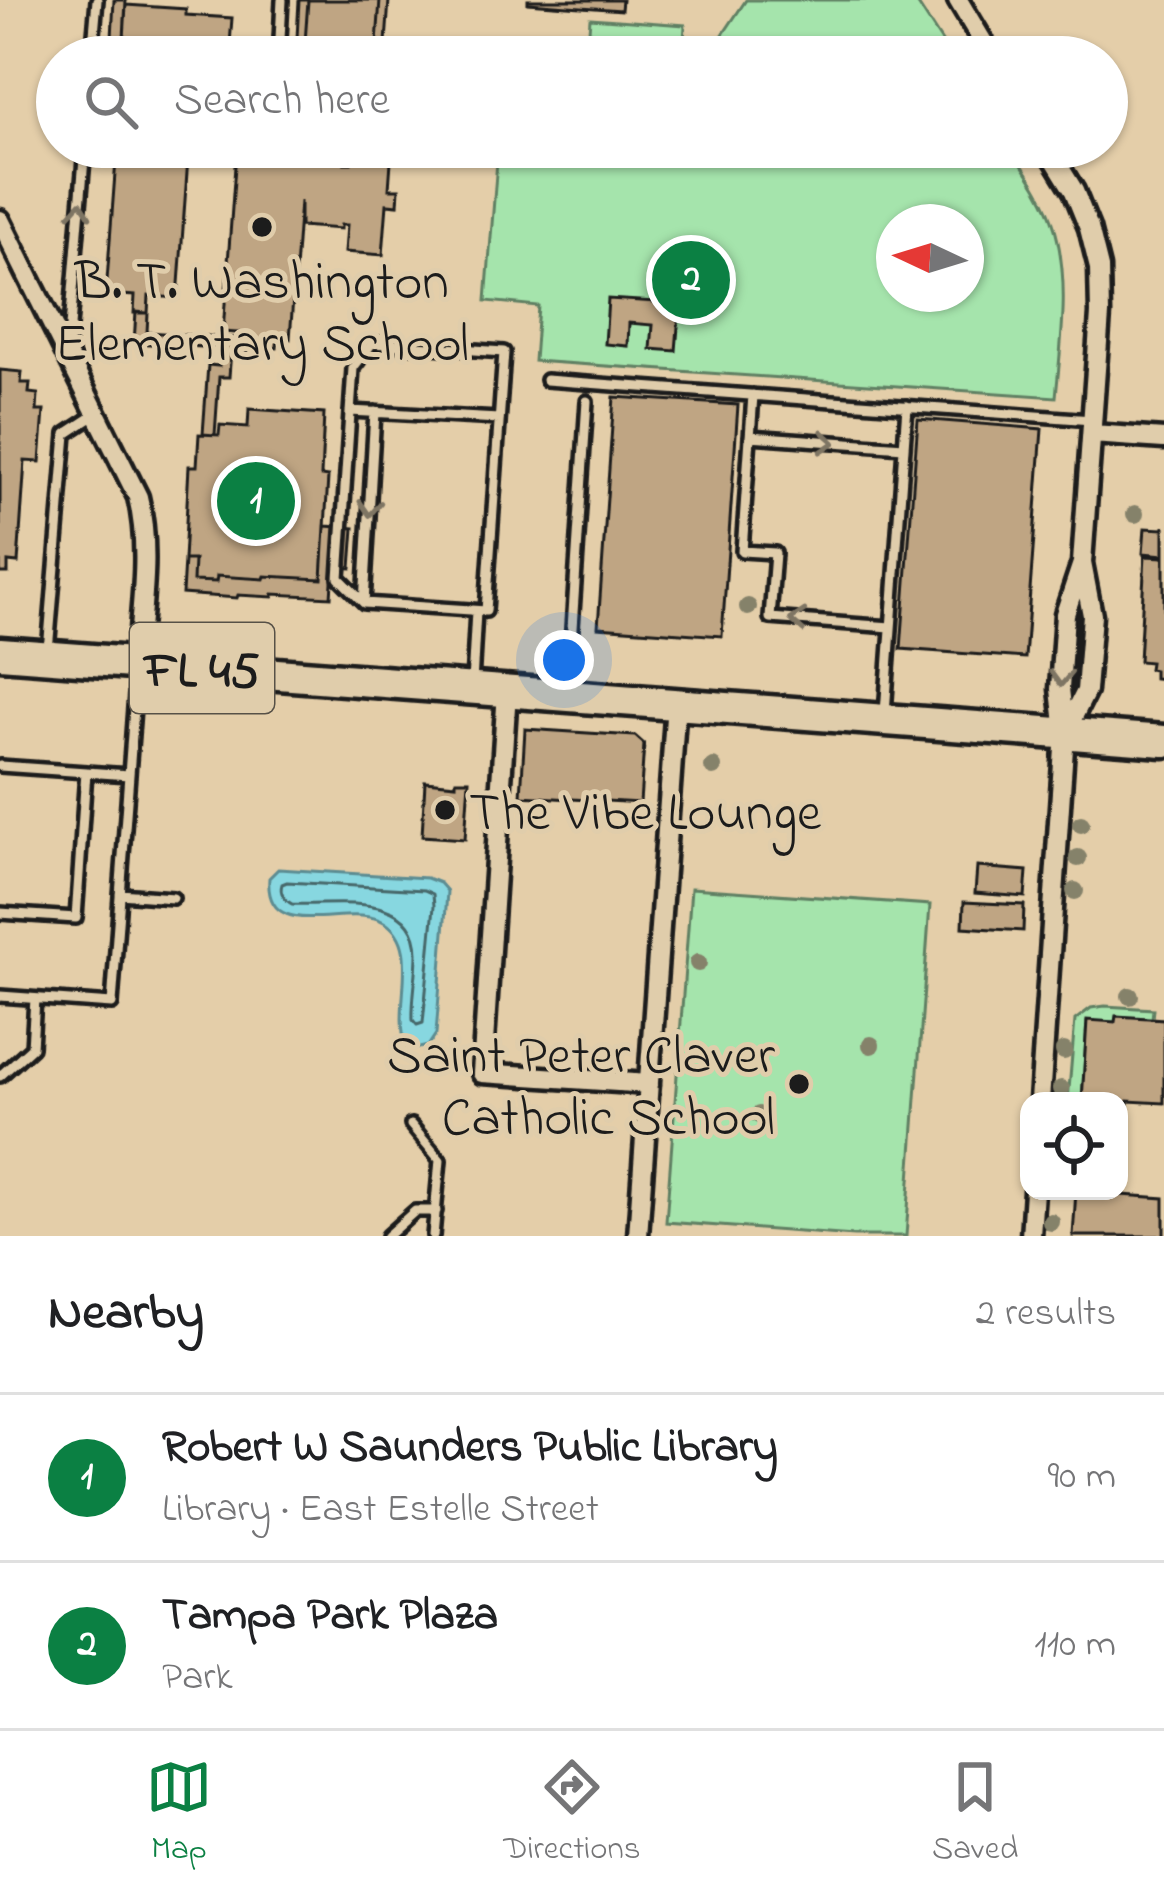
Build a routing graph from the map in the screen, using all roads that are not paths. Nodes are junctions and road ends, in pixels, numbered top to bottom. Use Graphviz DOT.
graph roads {
  1 [pos="97,0"];
  2 [pos="282,0"];
  3 [pos="958,0"];
  4 [pos="94,36"];
  5 [pos="280,36"];
  6 [pos="979,36"];
  7 [pos="83,168"];
  8 [pos="1060,168"];
  9 [pos="0,220"];
  10 [pos="68,356"];
  11 [pos="546,380"];
  12 [pos="753,395"];
  13 [pos="587,401"];
  14 [pos="907,406"];
  15 [pos="350,411"];
  16 [pos="375,412"];
  17 [pos="97,413"];
  18 [pos="499,419"];
  19 [pos="1092,427"];
  20 [pos="750,436"];
  21 [pos="1164,440"];
  22 [pos="904,447"];
  23 [pos="364,603"];
  24 [pos="476,611"];
  25 [pos="891,627"];
  26 [pos="0,653"];
  27 [pos="48,657"];
  28 [pos="137,663"];
  29 [pos="471,688"];
  30 [pos="507,691"];
  31 [pos="568,695"];
  32 [pos="676,703"];
  33 [pos="885,719"];
  34 [pos="1065,733"];
  35 [pos="1164,741"];
  36 [pos="0,766"];
  37 [pos="86,772"];
  38 [pos="129,776"];
  39 [pos="120,894"];
  40 [pos="173,898"];
  41 [pos="0,913"];
  42 [pos="0,996"];
  43 [pos="35,999"];
  44 [pos="0,1076"];
  45 [pos="649,1084"];
  46 [pos="1041,1092"];
  47 [pos="410,1124"];
  48 [pos="1033,1200"];
  49 [pos="436,1211"];
  50 [pos="387,1236"];
  51 [pos="434,1236"];
  52 [pos="638,1236"];
  53 [pos="1031,1236"];
  1 -- 4 [label="lane"];
  2 -- 5 [label="lane"];
  3 -- 6 [label="street"];
  10 -- 7 [label="lane, one-way"];
  8 -- 19 [label="street"];
  9 -- 10 [label="street"];
  10 -- 17 [label="street"];
  11 -- 12 [label="lane"];
  12 -- 14 [label="lane"];
  12 -- 20 [label="lane"];
  13 -- 31 [label="lane"];
  14 -- 19 [label="lane"];
  14 -- 22 [label="lane"];
  15 -- 16 [label="lane"];
  15 -- 18 [label="lane"];
  15 -- 23 [label="lane"];
  16 -- 18 [label="lane"];
  16 -- 23 [label="lane, one-way"];
  17 -- 27 [label="lane"];
  17 -- 28 [label="street"];
  18 -- 24 [label="lane"];
  19 -- 21 [label="street"];
  19 -- 34 [label="street"];
  20 -- 22 [label="lane, one-way"];
  25 -- 20 [label="lane, one-way"];
  22 -- 25 [label="lane"];
  23 -- 24 [label="lane"];
  24 -- 29 [label="lane"];
  25 -- 33 [label="lane"];
  26 -- 27 [label="main road, FL 45"];
  27 -- 28 [label="main road, FL 45"];
  28 -- 29 [label="main road, FL 45"];
  28 -- 38 [label="lane"];
  29 -- 30 [label="main road, FL 45"];
  30 -- 31 [label="main road, FL 45"];
  30 -- 45 [label="street"];
  31 -- 32 [label="main road, FL 45"];
  32 -- 33 [label="main road, FL 45"];
  32 -- 45 [label="street"];
  33 -- 34 [label="main road, FL 45"];
  34 -- 35 [label="main road, FL 45"];
  34 -- 46 [label="street"];
  36 -- 37 [label="lane"];
  37 -- 38 [label="lane"];
  37 -- 41 [label="lane"];
  38 -- 39 [label="lane"];
  39 -- 40 [label="lane"];
  39 -- 43 [label="lane"];
  42 -- 43 [label="lane"];
  43 -- 44 [label="lane"];
  45 -- 52 [label="street"];
  47 -- 49 [label="lane"];
  48 -- 53 [label="street"];
  49 -- 50 [label="lane"];
  49 -- 51 [label="lane"];
}
